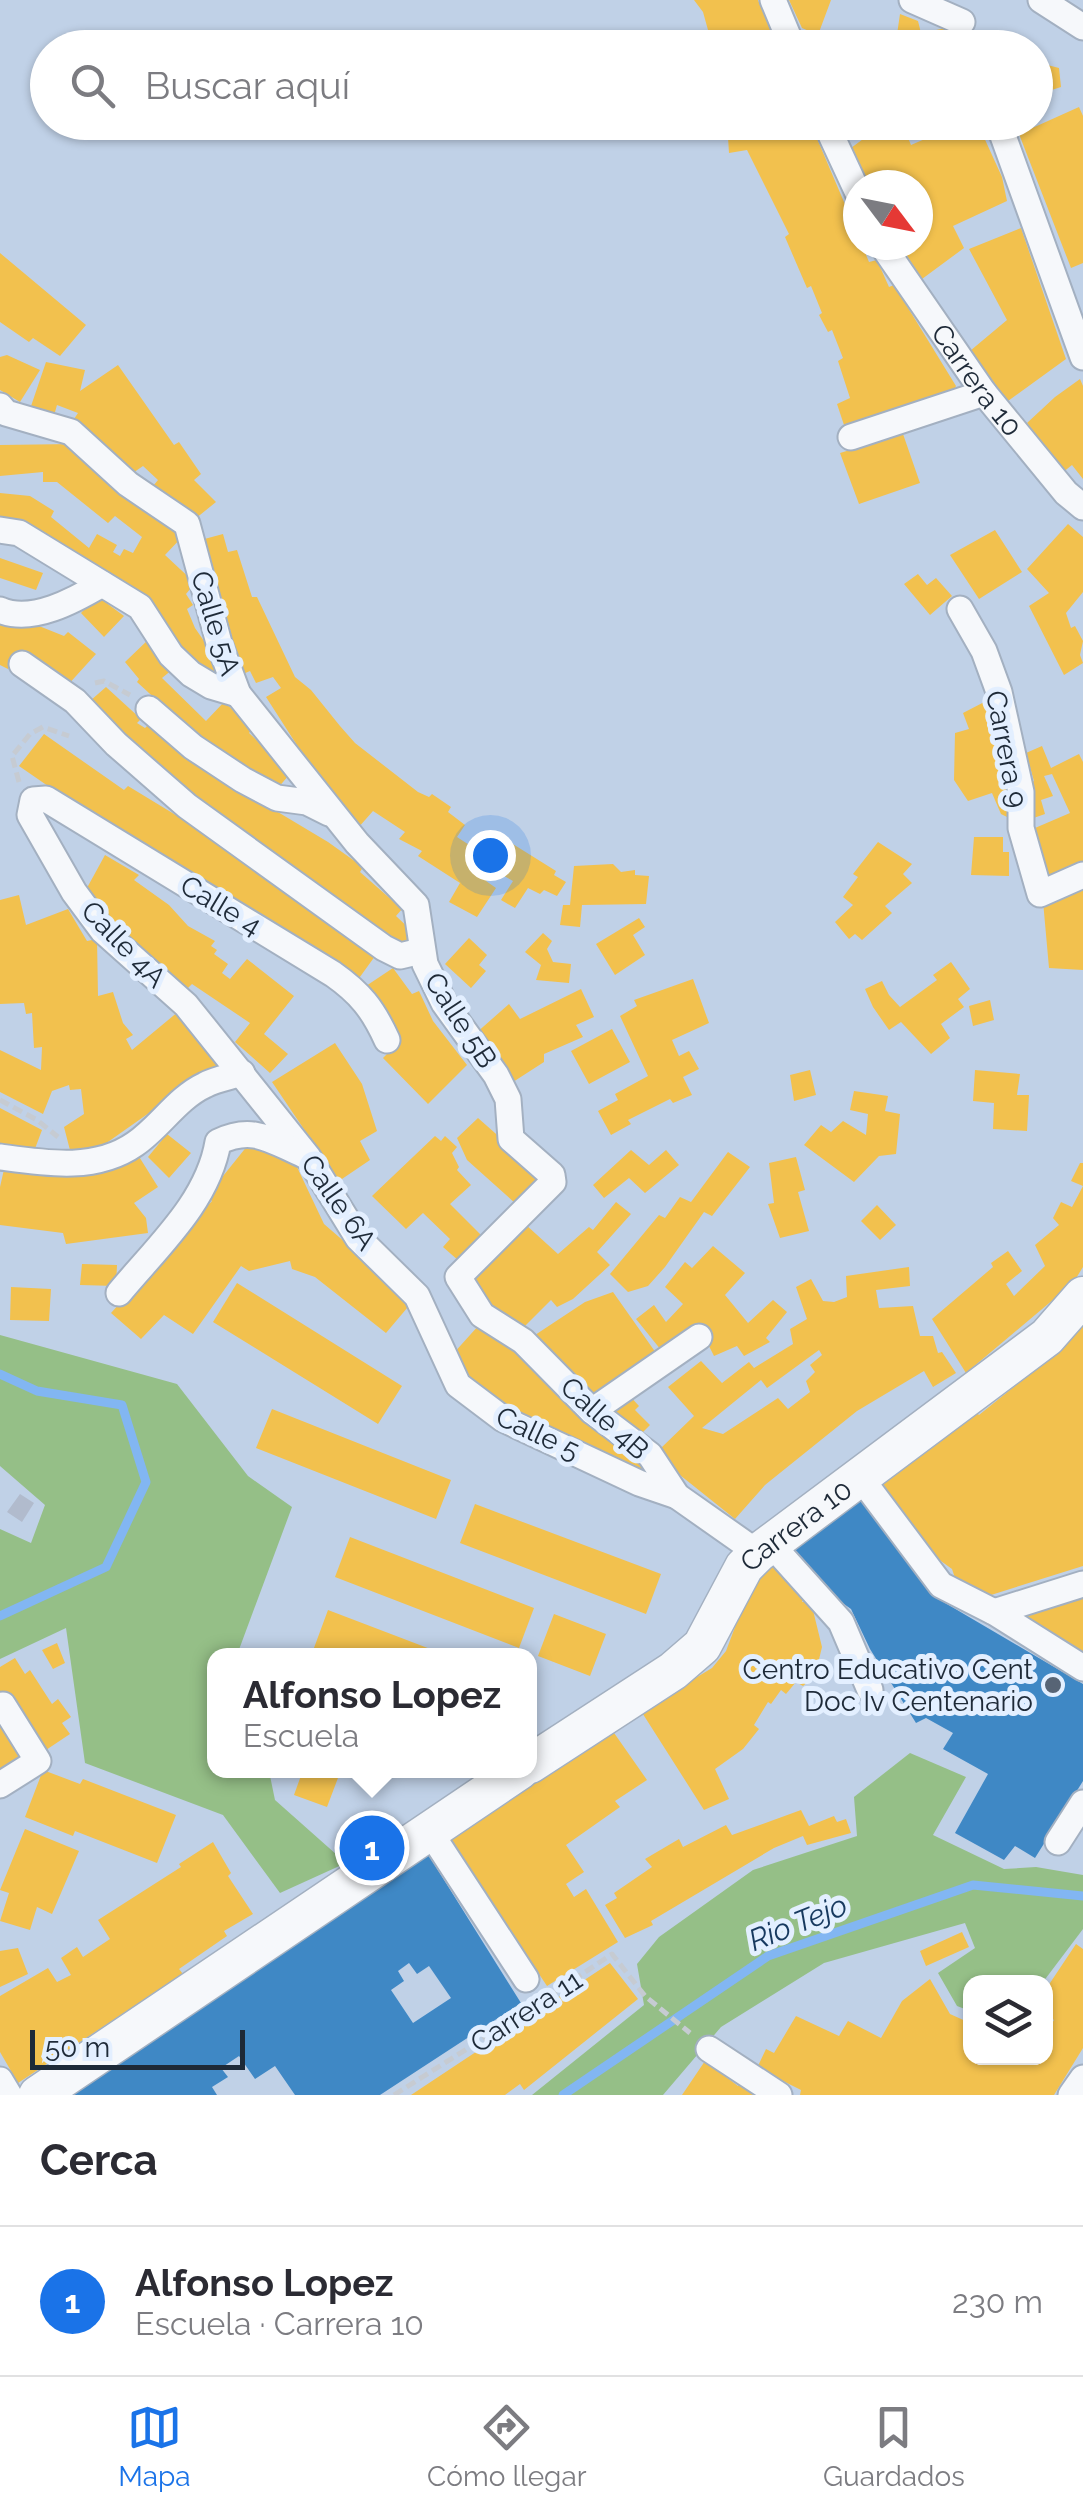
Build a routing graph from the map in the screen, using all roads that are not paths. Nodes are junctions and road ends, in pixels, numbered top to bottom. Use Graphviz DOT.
graph roads {
  1 [pos="774,0"];
  2 [pos="912,0"];
  3 [pos="1044,1"];
  4 [pos="958,11"];
  5 [pos="1083,28"];
  6 [pos="786,30"];
  7 [pos="833,140"];
  8 [pos="1005,140"];
  9 [pos="847,170"];
  10 [pos="892,260"];
  11 [pos="1083,356"];
  12 [pos="984,393"];
  13 [pos="0,406"];
  14 [pos="851,437"];
  15 [pos="1083,507"];
  16 [pos="0,530"];
  17 [pos="102,584"];
  18 [pos="960,609"];
  19 [pos="0,610"];
  20 [pos="22,664"];
  21 [pos="238,694"];
  22 [pos="149,708"];
  23 [pos="292,765"];
  24 [pos="32,800"];
  25 [pos="334,815"];
  26 [pos="1083,875"];
  27 [pos="421,951"];
  28 [pos="387,1040"];
  29 [pos="242,1073"];
  30 [pos="0,1157"];
  31 [pos="308,1157"];
  32 [pos="458,1278"];
  33 [pos="119,1293"];
  34 [pos="1083,1296"];
  35 [pos="699,1337"];
  36 [pos="458,1385"];
  37 [pos="592,1411"];
  38 [pos="860,1477"];
  39 [pos="677,1496"];
  40 [pos="764,1548"];
  41 [pos="1083,1584"];
  42 [pos="994,1612"];
  43 [pos="1083,1668"];
  44 [pos="870,1690"];
  45 [pos="3,1705"];
  46 [pos="537,1759"];
  47 [pos="508,1778"];
  48 [pos="0,1785"];
  49 [pos="1083,1803"];
  50 [pos="430,1832"];
  51 [pos="1058,1842"];
  52 [pos="526,1979"];
  53 [pos="709,2049"];
  54 [pos="1083,2078"];
  55 [pos="0,2080"];
  56 [pos="10,2095"];
  57 [pos="38,2095"];
  58 [pos="779,2095"];
  59 [pos="1072,2095"];
  1 -- 6 [label="street"];
  2 -- 4 [label="street"];
  3 -- 5 [label="street"];
  7 -- 9 [label="street"];
  8 -- 11 [label="street"];
  10 -- 12 [label="street, Carrera 10"];
  12 -- 14 [label="street"];
  12 -- 15 [label="street, Carrera 10"];
  13 -- 21 [label="street, Calle 5A"];
  16 -- 17 [label="street"];
  17 -- 19 [label="street"];
  17 -- 21 [label="street"];
  18 -- 26 [label="street, Carrera 9"];
  20 -- 27 [label="street"];
  21 -- 23 [label="street, Calle 5A"];
  22 -- 25 [label="street"];
  23 -- 25 [label="street, Calle 5B"];
  24 -- 28 [label="street, Calle 4"];
  24 -- 29 [label="street, Calle 4A"];
  25 -- 27 [label="street, Calle 5B"];
  27 -- 32 [label="street, Calle 5B"];
  29 -- 30 [label="street"];
  29 -- 31 [label="street, Calle 6A"];
  31 -- 33 [label="street"];
  31 -- 36 [label="street, Calle 6A"];
  32 -- 37 [label="street, Calle 4B"];
  34 -- 38 [label="street, Carrera 10"];
  35 -- 37 [label="street"];
  36 -- 39 [label="street, Calle 5"];
  37 -- 39 [label="street, Calle 4B"];
  38 -- 40 [label="street, Carrera 10"];
  38 -- 42 [label="street"];
  39 -- 40 [label="street, Calle 4B"];
  40 -- 44 [label="street, Calle 4B"];
  40 -- 46 [label="street, Carrera 10"];
  41 -- 42 [label="street"];
  42 -- 43 [label="street"];
  45 -- 48 [label="street"];
  47 -- 50 [label="street"];
  49 -- 51 [label="street"];
  50 -- 52 [label="street"];
  50 -- 57 [label="street"];
  53 -- 58 [label="street"];
  54 -- 59 [label="street"];
  55 -- 56 [label="street"];
}
